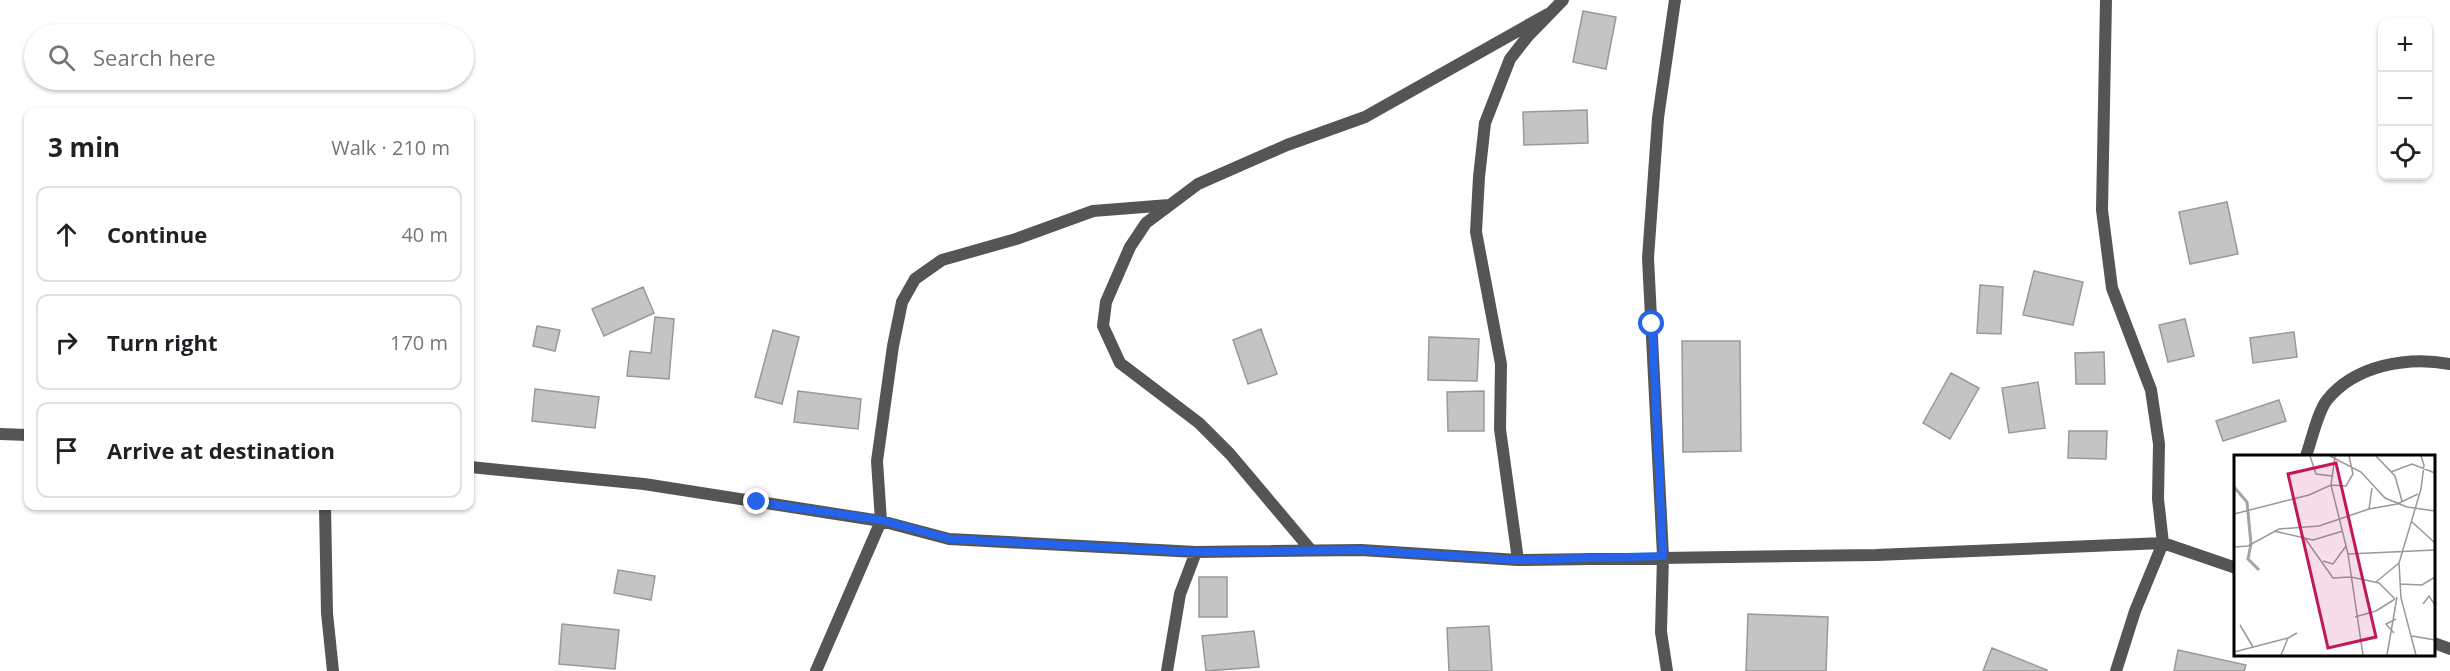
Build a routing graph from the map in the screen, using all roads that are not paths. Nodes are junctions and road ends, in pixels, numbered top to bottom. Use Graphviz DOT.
graph roads {
  1 [pos="1563,0"];
  2 [pos="1676,0"];
  3 [pos="2106,0"];
  4 [pos="1548,14"];
  5 [pos="1170,205"];
  6 [pos="2450,364"];
  7 [pos="0,435"];
  8 [pos="24,435"];
  9 [pos="2306,455"];
  10 [pos="474,467"];
  11 [pos="325,510"];
  12 [pos="881,520"];
  13 [pos="2163,543"];
  14 [pos="1310,549"];
  15 [pos="1196,552"];
  16 [pos="1663,556"];
  17 [pos="1518,560"];
  18 [pos="2234,568"];
  19 [pos="2435,644"];
  20 [pos="2450,649"];
  21 [pos="333,671"];
  22 [pos="816,671"];
  23 [pos="1167,671"];
  24 [pos="1667,671"];
  25 [pos="2116,671"];
  1 -- 4 [label="street"];
  2 -- 16 [label="street"];
  3 -- 13 [label="street"];
  4 -- 5 [label="street"];
  4 -- 17 [label="street"];
  5 -- 12 [label="street"];
  5 -- 14 [label="street"];
  6 -- 9 [label="street"];
  7 -- 8 [label="street"];
  10 -- 12 [label="street"];
  11 -- 21 [label="street"];
  12 -- 15 [label="street"];
  12 -- 22 [label="street"];
  13 -- 16 [label="street"];
  13 -- 18 [label="street"];
  13 -- 25 [label="street"];
  14 -- 15 [label="street"];
  14 -- 17 [label="street"];
  15 -- 23 [label="street"];
  16 -- 17 [label="street"];
  16 -- 24 [label="street"];
  19 -- 20 [label="street"];
}
